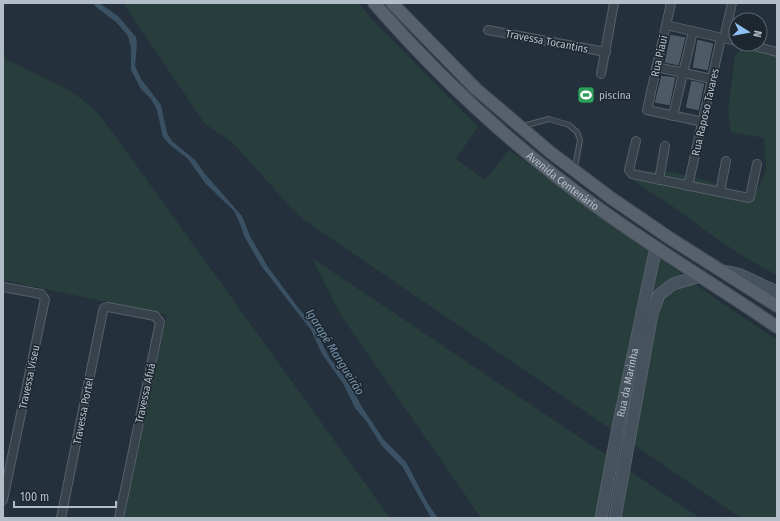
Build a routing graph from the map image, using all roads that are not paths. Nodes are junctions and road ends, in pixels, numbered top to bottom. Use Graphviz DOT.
graph roads {
  1 [pos="374,3"];
  2 [pos="392,3"];
  3 [pos="614,3"];
  4 [pos="671,3"];
  5 [pos="732,3"];
  6 [pos="666,25"];
  7 [pos="488,30"];
  8 [pos="693,31"];
  9 [pos="723,38"];
  10 [pos="728,40"];
  11 [pos="606,52"];
  12 [pos="656,67"];
  13 [pos="684,72"];
  14 [pos="601,74"];
  15 [pos="712,79"];
  16 [pos="673,116"];
  17 [pos="703,122"];
  18 [pos="521,127"];
  19 [pos="636,141"];
  20 [pos="665,146"];
  21 [pos="726,161"];
  22 [pos="757,164"];
  23 [pos="574,170"];
  24 [pos="659,180"];
  25 [pos="688,186"];
  26 [pos="720,192"];
  27 [pos="656,247"];
  28 [pos="720,270"];
  29 [pos="701,276"];
  30 [pos="3,287"];
  31 [pos="777,292"];
  32 [pos="777,306"];
  33 [pos="108,307"];
  34 [pos="777,327"];
  35 [pos="3,500"];
  36 [pos="61,518"];
  37 [pos="119,518"];
  38 [pos="601,518"];
  39 [pos="615,518"];
  1 -- 27 [label="main road, Avenida Centenário"];
  2 -- 18 [label="main road, Avenida Centenário"];
  3 -- 11 [label="street"];
  4 -- 6 [label="street, Rua Piauí"];
  5 -- 9 [label="street, Rua Raposo Tavares"];
  6 -- 8 [label="street"];
  6 -- 12 [label="street, Rua Piauí"];
  7 -- 11 [label="street, Travessa Tocantins"];
  8 -- 9 [label="street"];
  8 -- 13 [label="street"];
  9 -- 10 [label="street"];
  9 -- 15 [label="street, Rua Raposo Tavares"];
  11 -- 14 [label="street"];
  12 -- 13 [label="street"];
  12 -- 16 [label="street, Rua Piauí"];
  13 -- 15 [label="street"];
  13 -- 16 [label="street"];
  15 -- 17 [label="street, Rua Raposo Tavares"];
  16 -- 17 [label="street"];
  17 -- 25 [label="street, Rua Raposo Tavares"];
  18 -- 23 [label="main road, Avenida Centenário"];
  18 -- 23 [label="lane"];
  19 -- 24 [label="street"];
  20 -- 24 [label="street"];
  21 -- 26 [label="street"];
  22 -- 26 [label="street"];
  23 -- 28 [label="main road, Avenida Centenário"];
  24 -- 25 [label="street"];
  25 -- 26 [label="street"];
  27 -- 29 [label="main road, Avenida Centenário"];
  27 -- 38 [label="main road, Rua da Marinha"];
  28 -- 31 [label="main road"];
  28 -- 32 [label="main road, Avenida Centenário"];
  29 -- 34 [label="main road, Avenida Centenário"];
  29 -- 39 [label="main road, Rua da Marinha"];
  30 -- 35 [label="street, Travessa Viseu"];
  33 -- 36 [label="street, Travessa Portel"];
  33 -- 37 [label="street, Travessa Afuá"];
}
